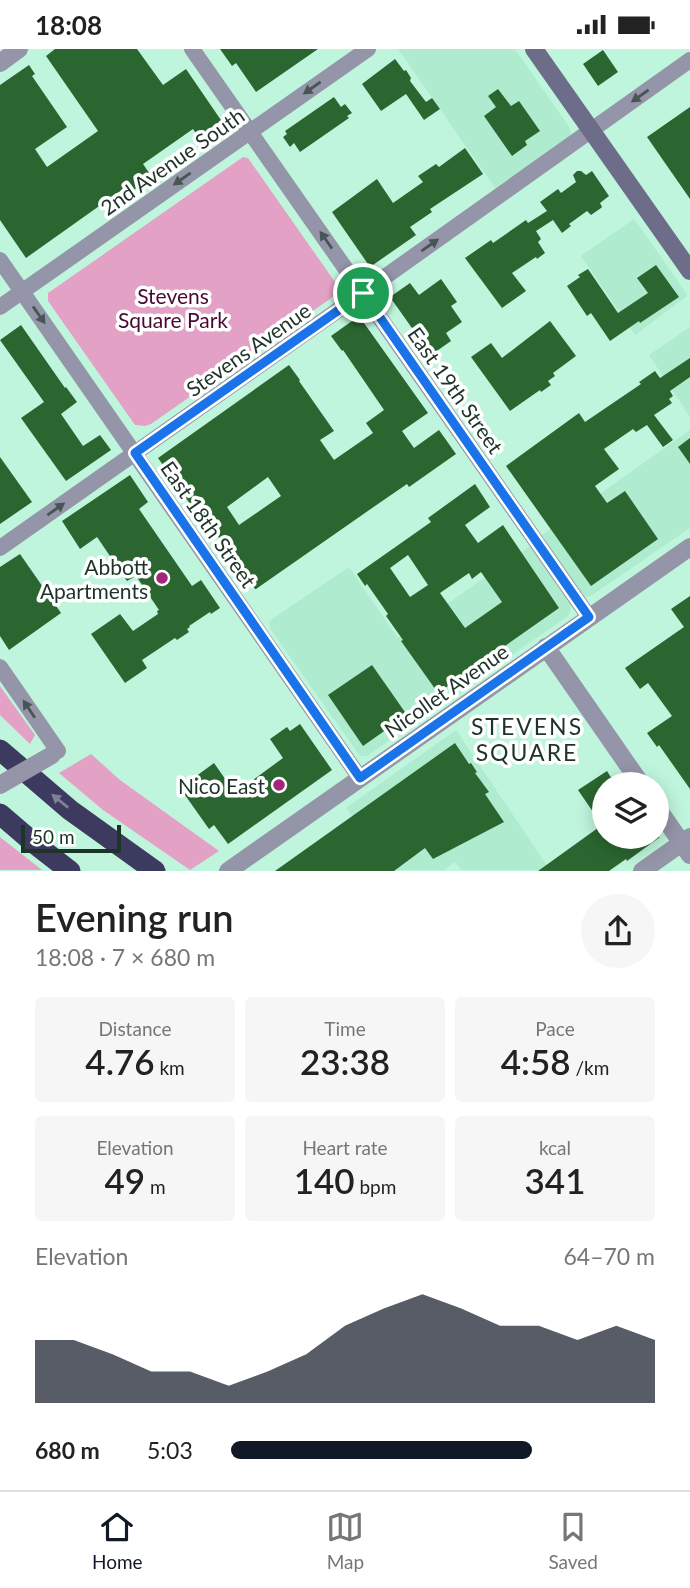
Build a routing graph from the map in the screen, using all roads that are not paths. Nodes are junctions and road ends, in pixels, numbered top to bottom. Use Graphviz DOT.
graph roads {
  1 [pos="19,49"];
  2 [pos="192,49"];
  3 [pos="368,49"];
  4 [pos="534,49"];
  5 [pos="690,61"];
  6 [pos="0,63"];
  7 [pos="250,132"];
  8 [pos="591,132"];
  9 [pos="0,260"];
  10 [pos="690,271"];
  11 [pos="22,291"];
  12 [pos="363,293"];
  13 [pos="0,307"];
  14 [pos="135,453"];
  15 [pos="690,547"];
  16 [pos="0,548"];
  17 [pos="589,617"];
  18 [pos="546,647"];
  19 [pos="0,667"];
  20 [pos="0,750"];
  21 [pos="55,753"];
  22 [pos="632,772"];
  23 [pos="360,778"];
  24 [pos="0,785"];
  25 [pos="0,814"];
  26 [pos="669,822"];
  27 [pos="687,845"];
  28 [pos="230,869"];
  29 [pos="70,870"];
  30 [pos="155,870"];
  31 [pos="642,870"];
  1 -- 6 [label="street"];
  2 -- 7 [label="street, East 19th Street"];
  3 -- 7 [label="street, 2nd Avenue South, one-way"];
  4 -- 8 [label="main road"];
  5 -- 8 [label="street, Stevens Avenue, one-way"];
  7 -- 11 [label="street, 2nd Avenue South, one-way"];
  12 -- 7 [label="street, East 19th Street, one-way"];
  8 -- 10 [label="main road"];
  12 -- 8 [label="street, Stevens Avenue, one-way"];
  9 -- 11 [label="street, East 18th Street"];
  11 -- 13 [label="street, 2nd Avenue South"];
  11 -- 14 [label="street, East 18th Street, one-way"];
  12 -- 14 [label="street, Stevens Avenue"];
  12 -- 17 [label="street, East 19th Street"];
  16 -- 14 [label="street, Stevens Avenue, one-way"];
  14 -- 23 [label="street, East 18th Street"];
  15 -- 17 [label="street, Nicollet Avenue"];
  17 -- 18 [label="street, Nicollet Avenue"];
  18 -- 22 [label="street"];
  18 -- 23 [label="street, Nicollet Avenue"];
  21 -- 19 [label="street, one-way"];
  30 -- 20 [label="highway, one-way"];
  21 -- 24 [label="street, bridge"];
  23 -- 28 [label="street, Nicollet Avenue"];
  25 -- 29 [label="highway"];
  26 -- 27 [label="street"];
  27 -- 31 [label="street"];
}
